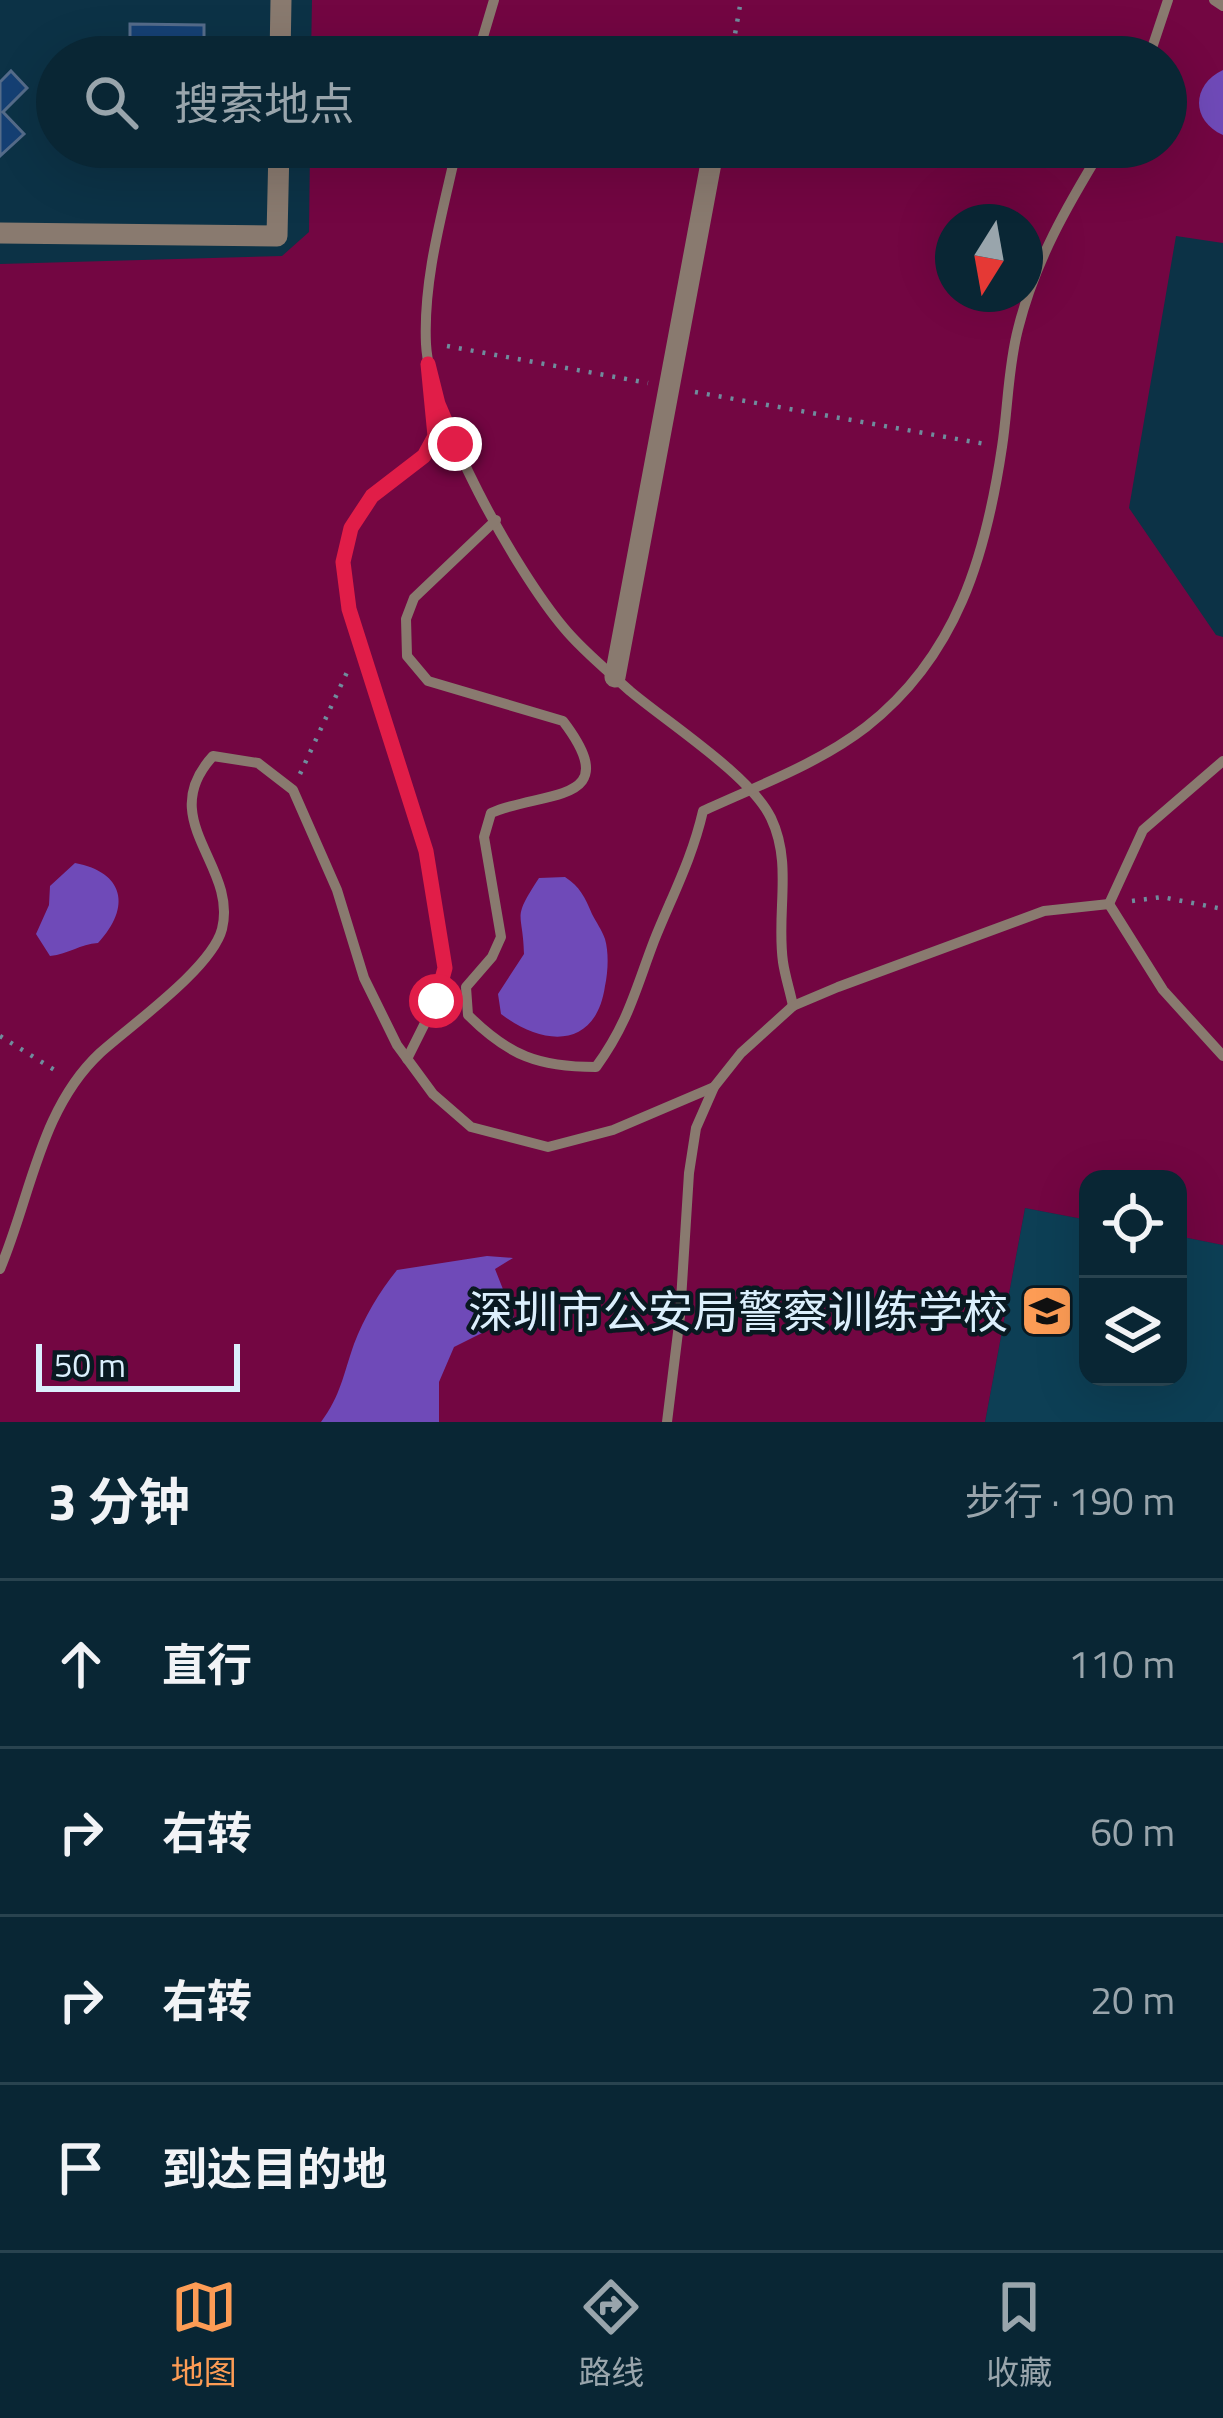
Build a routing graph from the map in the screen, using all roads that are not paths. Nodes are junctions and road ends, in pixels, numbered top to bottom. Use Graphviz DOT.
graph roads {
  1 [pos="281,0"];
  2 [pos="494,0"];
  3 [pos="1168,0"];
  4 [pos="1214,0"];
  5 [pos="1223,6"];
  6 [pos="280,36"];
  7 [pos="483,36"];
  8 [pos="1156,36"];
  9 [pos="279,168"];
  10 [pos="452,168"];
  11 [pos="710,168"];
  12 [pos="1090,168"];
  13 [pos="0,233"];
  14 [pos="428,364"];
  15 [pos="496,520"];
  16 [pos="615,677"];
  17 [pos="1223,761"];
  18 [pos="751,789"];
  19 [pos="1109,904"];
  20 [pos="793,1006"];
  21 [pos="1223,1056"];
  22 [pos="407,1059"];
  23 [pos="713,1087"];
  24 [pos="0,1269"];
  25 [pos="667,1422"];
  1 -- 6 [label="street"];
  2 -- 7 [label="lane"];
  3 -- 8 [label="lane"];
  4 -- 5 [label="lane"];
  9 -- 13 [label="street"];
  10 -- 14 [label="lane"];
  11 -- 16 [label="street"];
  12 -- 18 [label="lane"];
  14 -- 15 [label="lane"];
  14 -- 22 [label="lane"];
  15 -- 16 [label="lane"];
  15 -- 18 [label="lane"];
  16 -- 18 [label="lane"];
  17 -- 19 [label="lane"];
  18 -- 20 [label="lane"];
  19 -- 20 [label="lane"];
  19 -- 21 [label="lane"];
  20 -- 23 [label="lane"];
  22 -- 23 [label="lane"];
  22 -- 24 [label="lane"];
  23 -- 25 [label="lane"];
}
